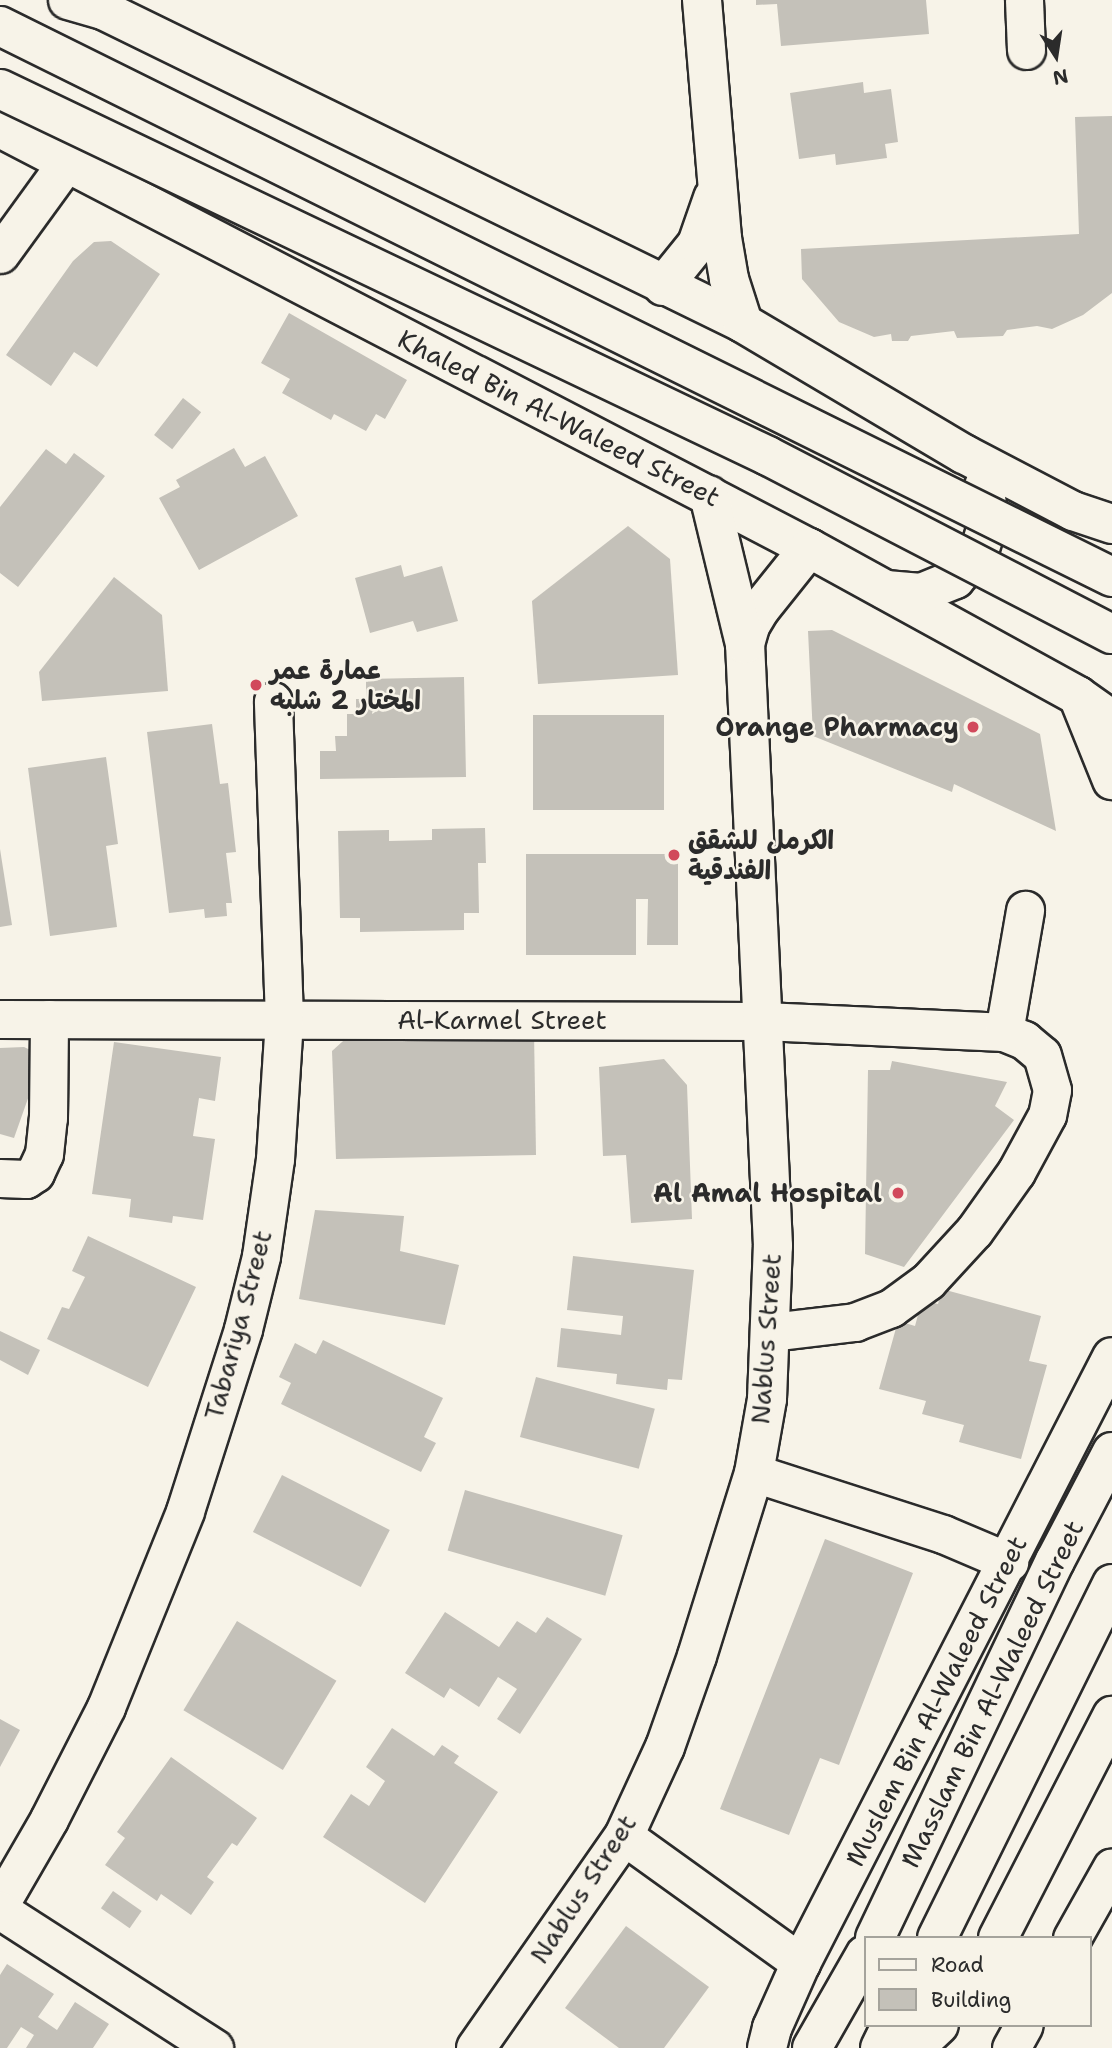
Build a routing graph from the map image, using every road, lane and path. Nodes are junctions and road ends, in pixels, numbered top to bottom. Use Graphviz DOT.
graph roads {
  1 [pos="702,0"];
  2 [pos="1024,0"];
  3 [pos="92,3"];
  4 [pos="0,26"];
  5 [pos="1026,50"];
  6 [pos="0,89"];
  7 [pos="0,128"];
  8 [pos="66,163"];
  9 [pos="717,183"];
  10 [pos="0,254"];
  11 [pos="663,286"];
  12 [pos="743,323"];
  13 [pos="964,454"];
  14 [pos="709,495"];
  15 [pos="1112,524"];
  16 [pos="810,548"];
  17 [pos="1112,577"];
  18 [pos="886,590"];
  19 [pos="1112,634"];
  20 [pos="745,644"];
  21 [pos="1078,696"];
  22 [pos="273,701"];
  23 [pos="1112,720"];
  24 [pos="1112,780"];
  25 [pos="1025,910"];
  26 [pos="0,1019"];
  27 [pos="284,1019"];
  28 [pos="48,1020"];
  29 [pos="763,1021"];
  30 [pos="1004,1031"];
  31 [pos="0,1178"];
  32 [pos="770,1332"];
  33 [pos="1112,1357"];
  34 [pos="1112,1452"];
  35 [pos="754,1473"];
  36 [pos="1009,1562"];
  37 [pos="1112,1584"];
  38 [pos="1112,1716"];
  39 [pos="624,1836"];
  40 [pos="1112,1867"];
  41 [pos="0,1904"];
  42 [pos="0,1910"];
  43 [pos="876,1936"];
  44 [pos="938,1936"];
  45 [pos="999,1936"];
  46 [pos="1073,1936"];
  47 [pos="864,1957"];
  48 [pos="801,1963"];
  49 [pos="890,2027"];
  50 [pos="937,2027"];
  51 [pos="1023,2027"];
  52 [pos="214,2048"];
  53 [pos="476,2048"];
  54 [pos="767,2048"];
  55 [pos="812,2048"];
  56 [pos="880,2048"];
  57 [pos="914,2048"];
  58 [pos="1012,2048"];
  1 -- 9 [label="main road"];
  2 -- 5 [label="street"];
  3 -- 11 [label="main road"];
  4 -- 17 [label="main road, bridge"];
  6 -- 19 [label="main road, Khaled Bin Al-Waleed Street, bridge"];
  7 -- 8 [label="main road, Khaled Bin Al-Waleed Street"];
  8 -- 10 [label="street"];
  8 -- 14 [label="main road, Khaled Bin Al-Waleed Street"];
  9 -- 11 [label="main road"];
  9 -- 12 [label="main road"];
  11 -- 12 [label="main road"];
  12 -- 13 [label="main road"];
  13 -- 15 [label="main road"];
  13 -- 18 [label="main road"];
  14 -- 16 [label="main road, Khaled Bin Al-Waleed Street"];
  14 -- 20 [label="main road, Nablus Street"];
  16 -- 18 [label="main road, Khaled Bin Al-Waleed Street"];
  16 -- 20 [label="main road, Nablus Street"];
  18 -- 21 [label="main road, Khaled Bin Al-Waleed Street"];
  20 -- 29 [label="main road, Nablus Street"];
  21 -- 23 [label="main road, Khaled Bin Al-Waleed Street"];
  21 -- 24 [label="main road"];
  22 -- 27 [label="street, Tabariya Street"];
  25 -- 30 [label="street"];
  26 -- 28 [label="street, Al-Karmel Street"];
  27 -- 28 [label="street, Al-Karmel Street"];
  27 -- 29 [label="street, Al-Karmel Street"];
  27 -- 41 [label="street, Tabariya Street"];
  28 -- 31 [label="street"];
  29 -- 30 [label="street, Al-Karmel Street"];
  29 -- 32 [label="main road, Nablus Street"];
  30 -- 32 [label="street"];
  32 -- 35 [label="main road, Nablus Street"];
  33 -- 36 [label="main road, Muslem Bin Al-Waleed Street"];
  34 -- 43 [label="main road, Masslam Bin Al-Waleed Street"];
  35 -- 36 [label="street"];
  35 -- 39 [label="main road, Nablus Street"];
  36 -- 48 [label="main road, Muslem Bin Al-Waleed Street"];
  37 -- 44 [label="main road"];
  38 -- 45 [label="main road"];
  39 -- 48 [label="street"];
  39 -- 53 [label="main road, Nablus Street"];
  40 -- 46 [label="street"];
  42 -- 52 [label="street"];
  47 -- 55 [label="main road"];
  48 -- 54 [label="main road, Muslem Bin Al-Waleed Street"];
  49 -- 56 [label="main road"];
  50 -- 57 [label="main road"];
  51 -- 58 [label="street"];
}
